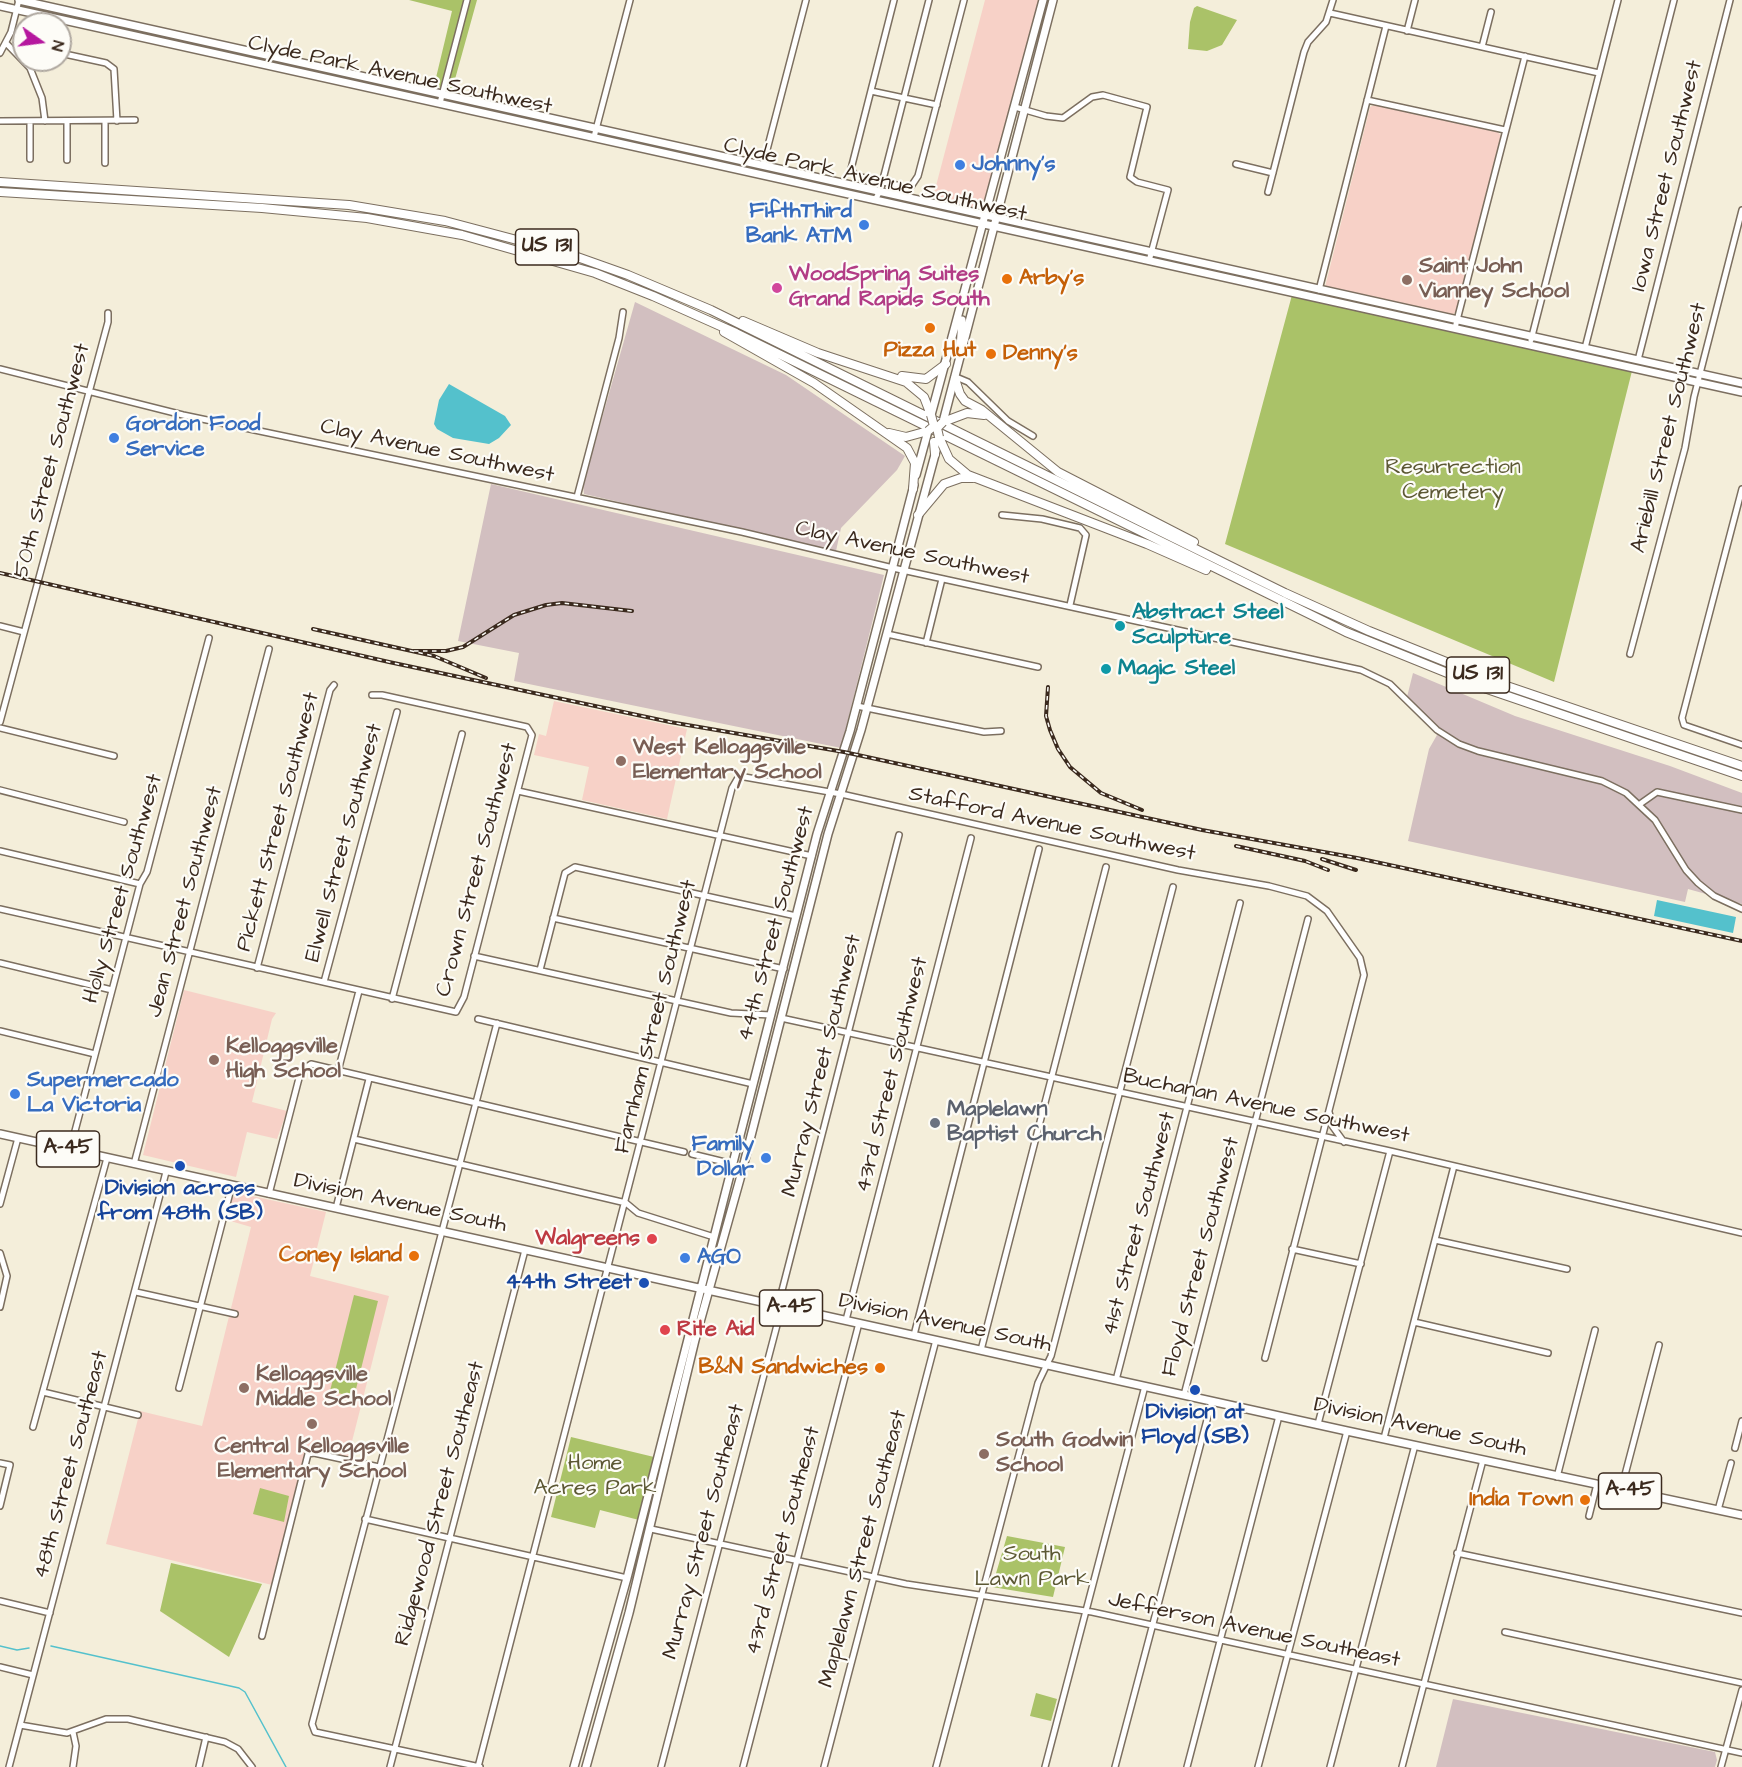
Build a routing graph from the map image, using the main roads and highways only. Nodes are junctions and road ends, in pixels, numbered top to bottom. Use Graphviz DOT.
graph roads {
  1 [pos="19,0"];
  2 [pos="1043,0"];
  3 [pos="1053,0"];
  4 [pos="0,6"];
  5 [pos="151,29"];
  6 [pos="149,38"];
  7 [pos="273,56"];
  8 [pos="271,65"];
  9 [pos="397,83"];
  10 [pos="395,93"];
  11 [pos="1019,108"];
  12 [pos="702,151"];
  13 [pos="681,156"];
  14 [pos="0,181"];
  15 [pos="0,192"];
  16 [pos="987,216"];
  17 [pos="996,218"];
  18 [pos="984,224"];
  19 [pos="994,226"];
  20 [pos="968,284"];
  21 [pos="658,287"];
  22 [pos="684,309"];
  23 [pos="961,311"];
  24 [pos="972,313"];
  25 [pos="962,353"];
  26 [pos="946,364"];
  27 [pos="875,370"];
  28 [pos="956,378"];
  29 [pos="1742,383"];
  30 [pos="1742,392"];
  31 [pos="931,411"];
  32 [pos="988,416"];
  33 [pos="873,423"];
  34 [pos="936,431"];
  35 [pos="935,454"];
  36 [pos="984,482"];
  37 [pos="913,489"];
  38 [pos="918,515"];
  39 [pos="1234,568"];
  40 [pos="1263,593"];
  41 [pos="1742,765"];
  42 [pos="1742,776"];
  43 [pos="791,938"];
  44 [pos="795,964"];
  45 [pos="746,1111"];
  46 [pos="754,1126"];
  47 [pos="0,1134"];
  48 [pos="740,1137"];
  49 [pos="748,1147"];
  50 [pos="733,1164"];
  51 [pos="740,1179"];
  52 [pos="701,1287"];
  53 [pos="710,1289"];
  54 [pos="1742,1515"];
  55 [pos="632,1557"];
  56 [pos="640,1570"];
  57 [pos="627,1578"];
  58 [pos="635,1591"];
  59 [pos="574,1767"];
  60 [pos="586,1767"];
  1 -- 5 [label="main road, Clyde Park Avenue Southwest"];
  2 -- 11 [label="main road, 44th Street Southwest"];
  3 -- 11 [label="main road, 44th Street Southwest"];
  4 -- 6 [label="main road, Clyde Park Avenue Southwest"];
  5 -- 6 [label="main road"];
  5 -- 7 [label="main road, Clyde Park Avenue Southwest"];
  6 -- 8 [label="main road, Clyde Park Avenue Southwest"];
  7 -- 8 [label="main road"];
  7 -- 9 [label="main road, Clyde Park Avenue Southwest"];
  8 -- 10 [label="main road, Clyde Park Avenue Southwest"];
  9 -- 10 [label="main road"];
  9 -- 12 [label="main road, Clyde Park Avenue Southwest"];
  10 -- 13 [label="main road, Clyde Park Avenue Southwest"];
  11 -- 16 [label="main road, 44th Street Southwest"];
  11 -- 17 [label="main road, 44th Street Southwest"];
  12 -- 13 [label="main road"];
  12 -- 16 [label="main road, Clyde Park Avenue Southwest"];
  13 -- 18 [label="main road, Clyde Park Avenue Southwest"];
  14 -- 21 [label="highway, US 131"];
  15 -- 22 [label="highway, US 131"];
  16 -- 17 [label="main road, Clyde Park Avenue Southwest"];
  16 -- 18 [label="main road, 44th Street Southwest"];
  17 -- 19 [label="main road, 44th Street Southwest"];
  17 -- 29 [label="main road, Clyde Park Avenue Southwest"];
  18 -- 19 [label="main road, Clyde Park Avenue Southwest"];
  18 -- 20 [label="main road, 44th Street Southwest"];
  19 -- 24 [label="main road, 44th Street Southwest"];
  19 -- 30 [label="main road, Clyde Park Avenue Southwest"];
  20 -- 23 [label="main road, 44th Street Southwest"];
  20 -- 24 [label="main road"];
  21 -- 27 [label="highway"];
  21 -- 39 [label="highway, US 131"];
  22 -- 33 [label="highway"];
  22 -- 40 [label="highway, US 131"];
  23 -- 25 [label="main road"];
  23 -- 26 [label="main road, 44th Street Southwest"];
  24 -- 25 [label="main road, 44th Street Southwest"];
  25 -- 28 [label="main road, 44th Street Southwest"];
  26 -- 27 [label="highway"];
  26 -- 31 [label="main road, 44th Street Southwest"];
  27 -- 31 [label="highway"];
  28 -- 32 [label="highway"];
  28 -- 34 [label="main road, 44th Street Southwest"];
  31 -- 34 [label="highway, bridge"];
  32 -- 34 [label="highway"];
  32 -- 39 [label="highway"];
  33 -- 34 [label="highway"];
  33 -- 37 [label="highway"];
  34 -- 35 [label="highway"];
  34 -- 36 [label="highway"];
  34 -- 37 [label="main road, 44th Street Southwest"];
  35 -- 38 [label="main road, 44th Street Southwest"];
  36 -- 38 [label="highway"];
  36 -- 40 [label="highway"];
  37 -- 43 [label="main road, 44th Street Southwest"];
  38 -- 44 [label="main road, 44th Street Southwest"];
  39 -- 41 [label="highway, US 131"];
  40 -- 42 [label="highway, US 131"];
  43 -- 44 [label="main road"];
  43 -- 45 [label="main road, 44th Street Southwest"];
  44 -- 46 [label="main road, 44th Street Southwest"];
  45 -- 46 [label="main road"];
  45 -- 48 [label="main road, 44th Street Southwest"];
  46 -- 49 [label="main road, 44th Street Southwest"];
  47 -- 52 [label="main road, Division Avenue South / A-45"];
  48 -- 49 [label="main road"];
  48 -- 50 [label="main road, 44th Street Southwest"];
  49 -- 51 [label="main road, 44th Street Southwest"];
  50 -- 51 [label="main road"];
  50 -- 52 [label="main road, 44th Street Southwest"];
  51 -- 53 [label="main road, 44th Street Southwest"];
  52 -- 53 [label="main road, Division Avenue South / A-45"];
  52 -- 55 [label="main road, 44th Street Southwest"];
  53 -- 54 [label="main road, Division Avenue South / A-45"];
  53 -- 56 [label="main road, 44th Street Southwest"];
  55 -- 56 [label="main road"];
  55 -- 57 [label="main road, 44th Street Southwest"];
  56 -- 58 [label="main road, 44th Street Southwest"];
  57 -- 58 [label="main road"];
  57 -- 59 [label="main road, 44th Street Southwest"];
  58 -- 60 [label="main road, 44th Street Southwest"];
}
